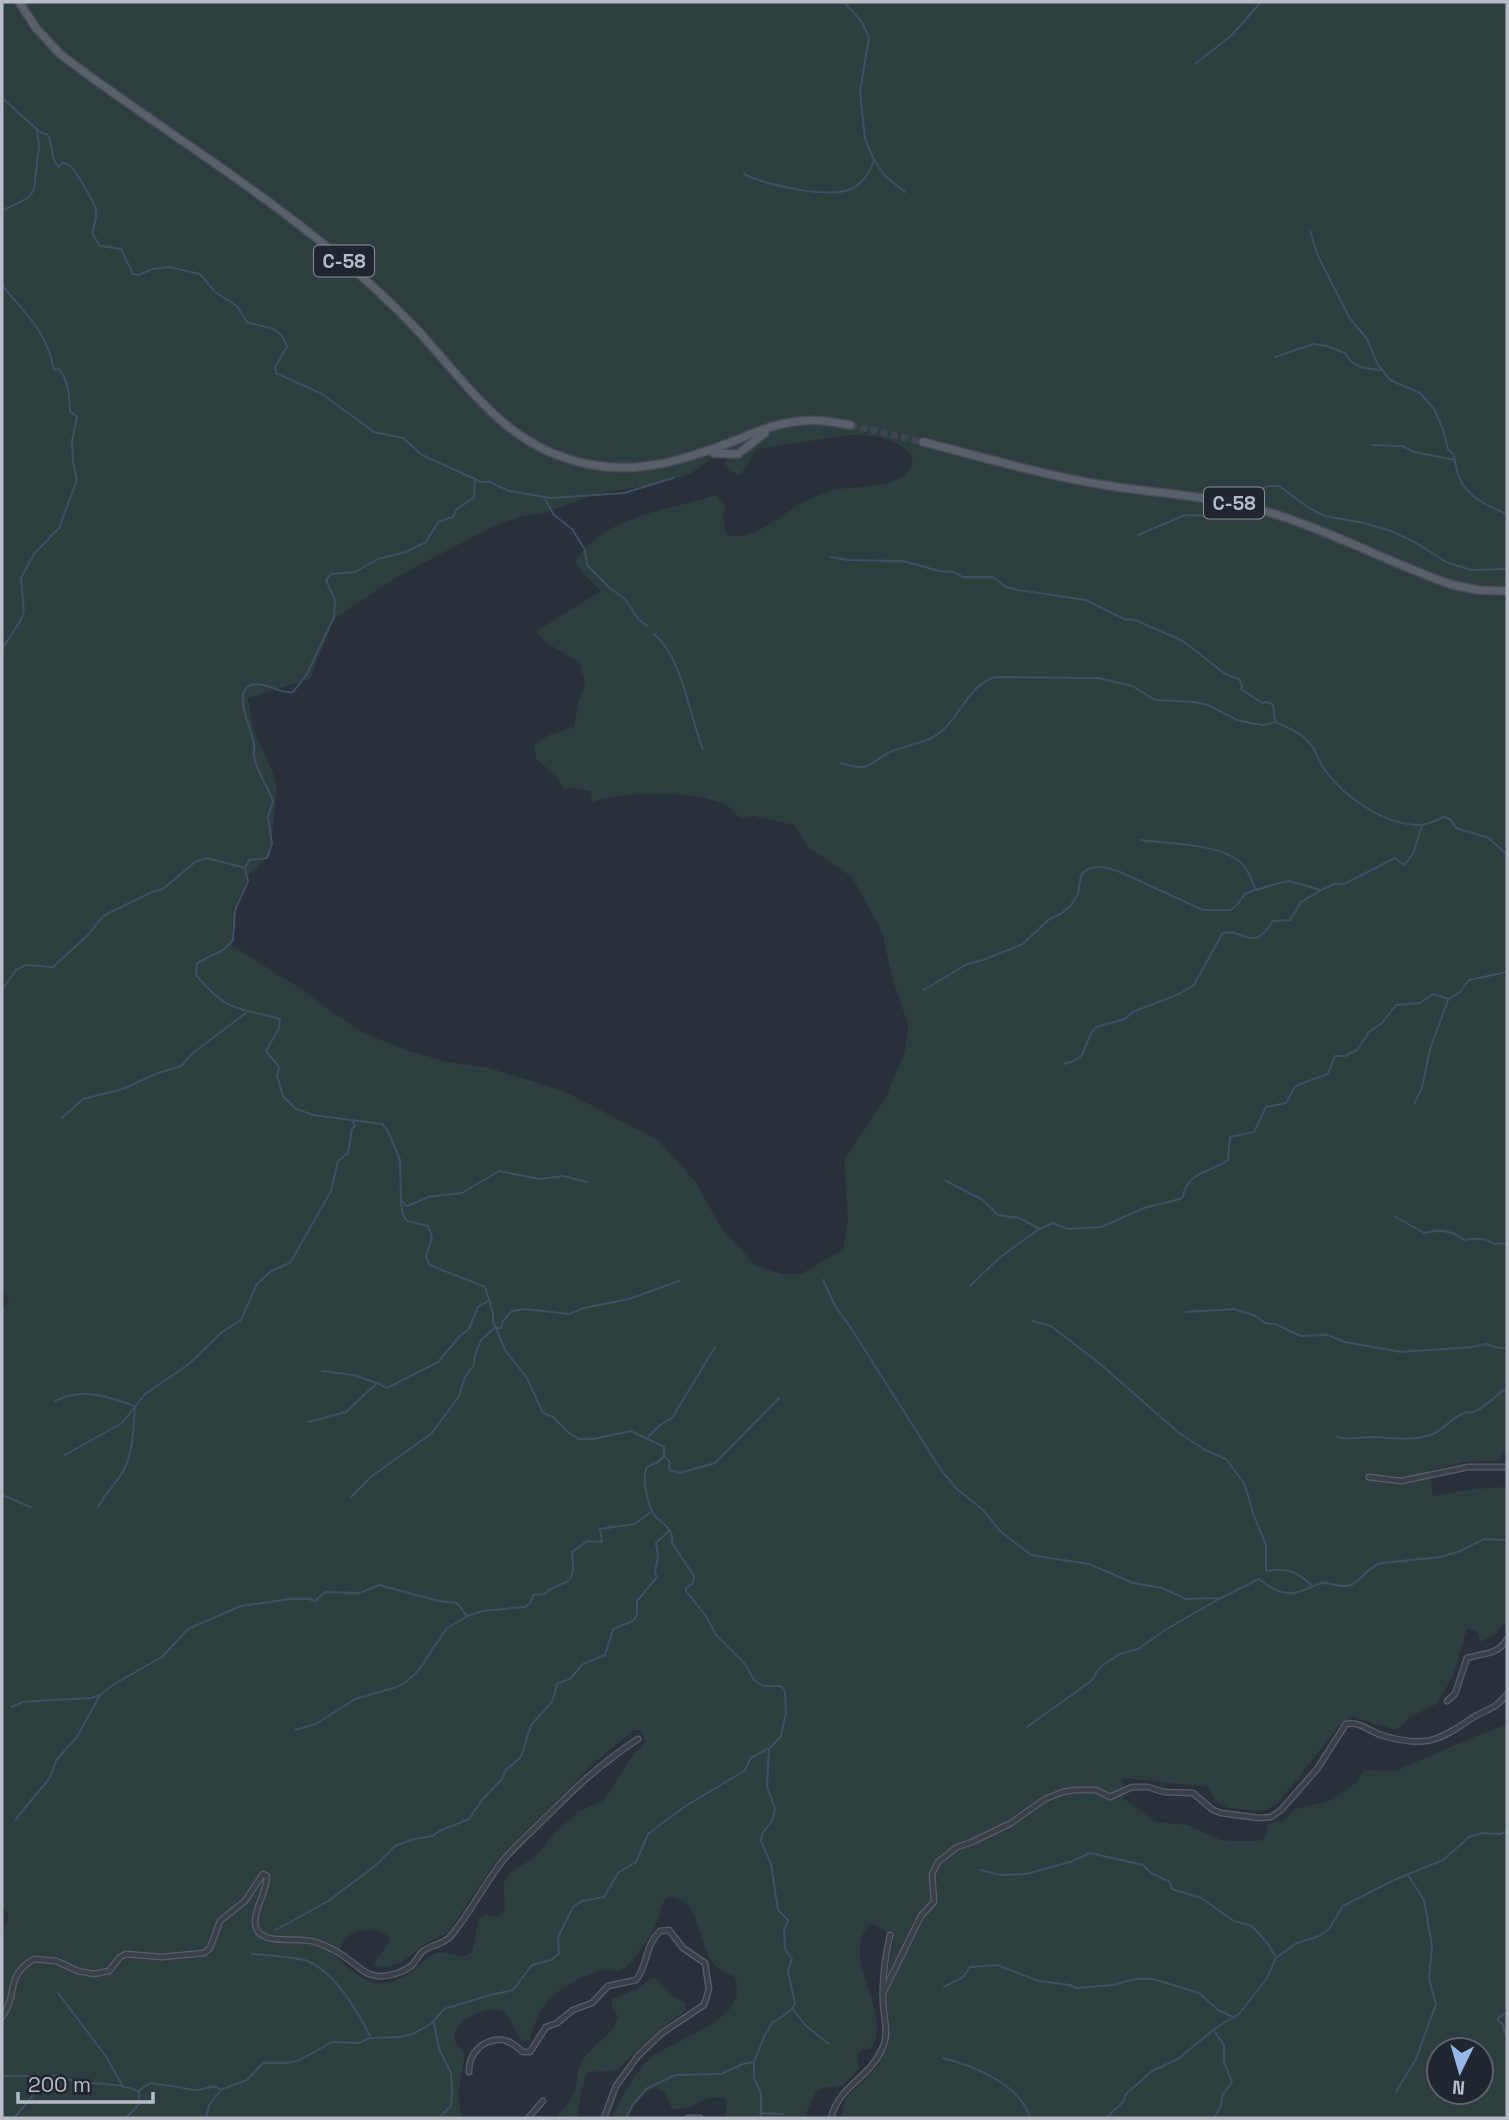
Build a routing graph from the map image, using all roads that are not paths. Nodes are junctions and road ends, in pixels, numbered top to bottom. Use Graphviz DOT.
graph roads {
  1 [pos="17,2"];
  2 [pos="834,422"];
  3 [pos="850,425"];
  4 [pos="765,433"];
  5 [pos="741,438"];
  6 [pos="923,442"];
  7 [pos="741,449"];
  8 [pos="700,453"];
  9 [pos="1507,589"];
  10 [pos="1507,1467"];
  11 [pos="1370,1477"];
  12 [pos="1507,1639"];
  13 [pos="1507,1694"];
  14 [pos="1447,1701"];
  15 [pos="638,1739"];
  16 [pos="890,1935"];
  17 [pos="883,1993"];
  18 [pos="2,2017"];
  19 [pos="469,2072"];
  20 [pos="543,2101"];
  21 [pos="528,2118"];
  22 [pos="604,2118"];
  23 [pos="688,2118"];
  24 [pos="700,2118"];
  25 [pos="831,2118"];
  1 -- 7 [label="main road, C-58"];
  1 -- 8 [label="main road, C-58"];
  2 -- 3 [label="main road, C-58"];
  2 -- 4 [label="main road, C-58"];
  2 -- 5 [label="main road, C-58"];
  4 -- 7 [label="main road, C-58"];
  4 -- 7 [label="main road"];
  5 -- 7 [label="main road"];
  5 -- 8 [label="main road, C-58"];
  6 -- 9 [label="main road, C-58"];
  7 -- 8 [label="main road"];
  10 -- 11 [label="street"];
  12 -- 14 [label="street"];
  13 -- 17 [label="street"];
  15 -- 18 [label="street"];
  16 -- 17 [label="street"];
  17 -- 25 [label="street"];
  19 -- 22 [label="street"];
  20 -- 21 [label="street"];
  23 -- 24 [label="street"];
}
